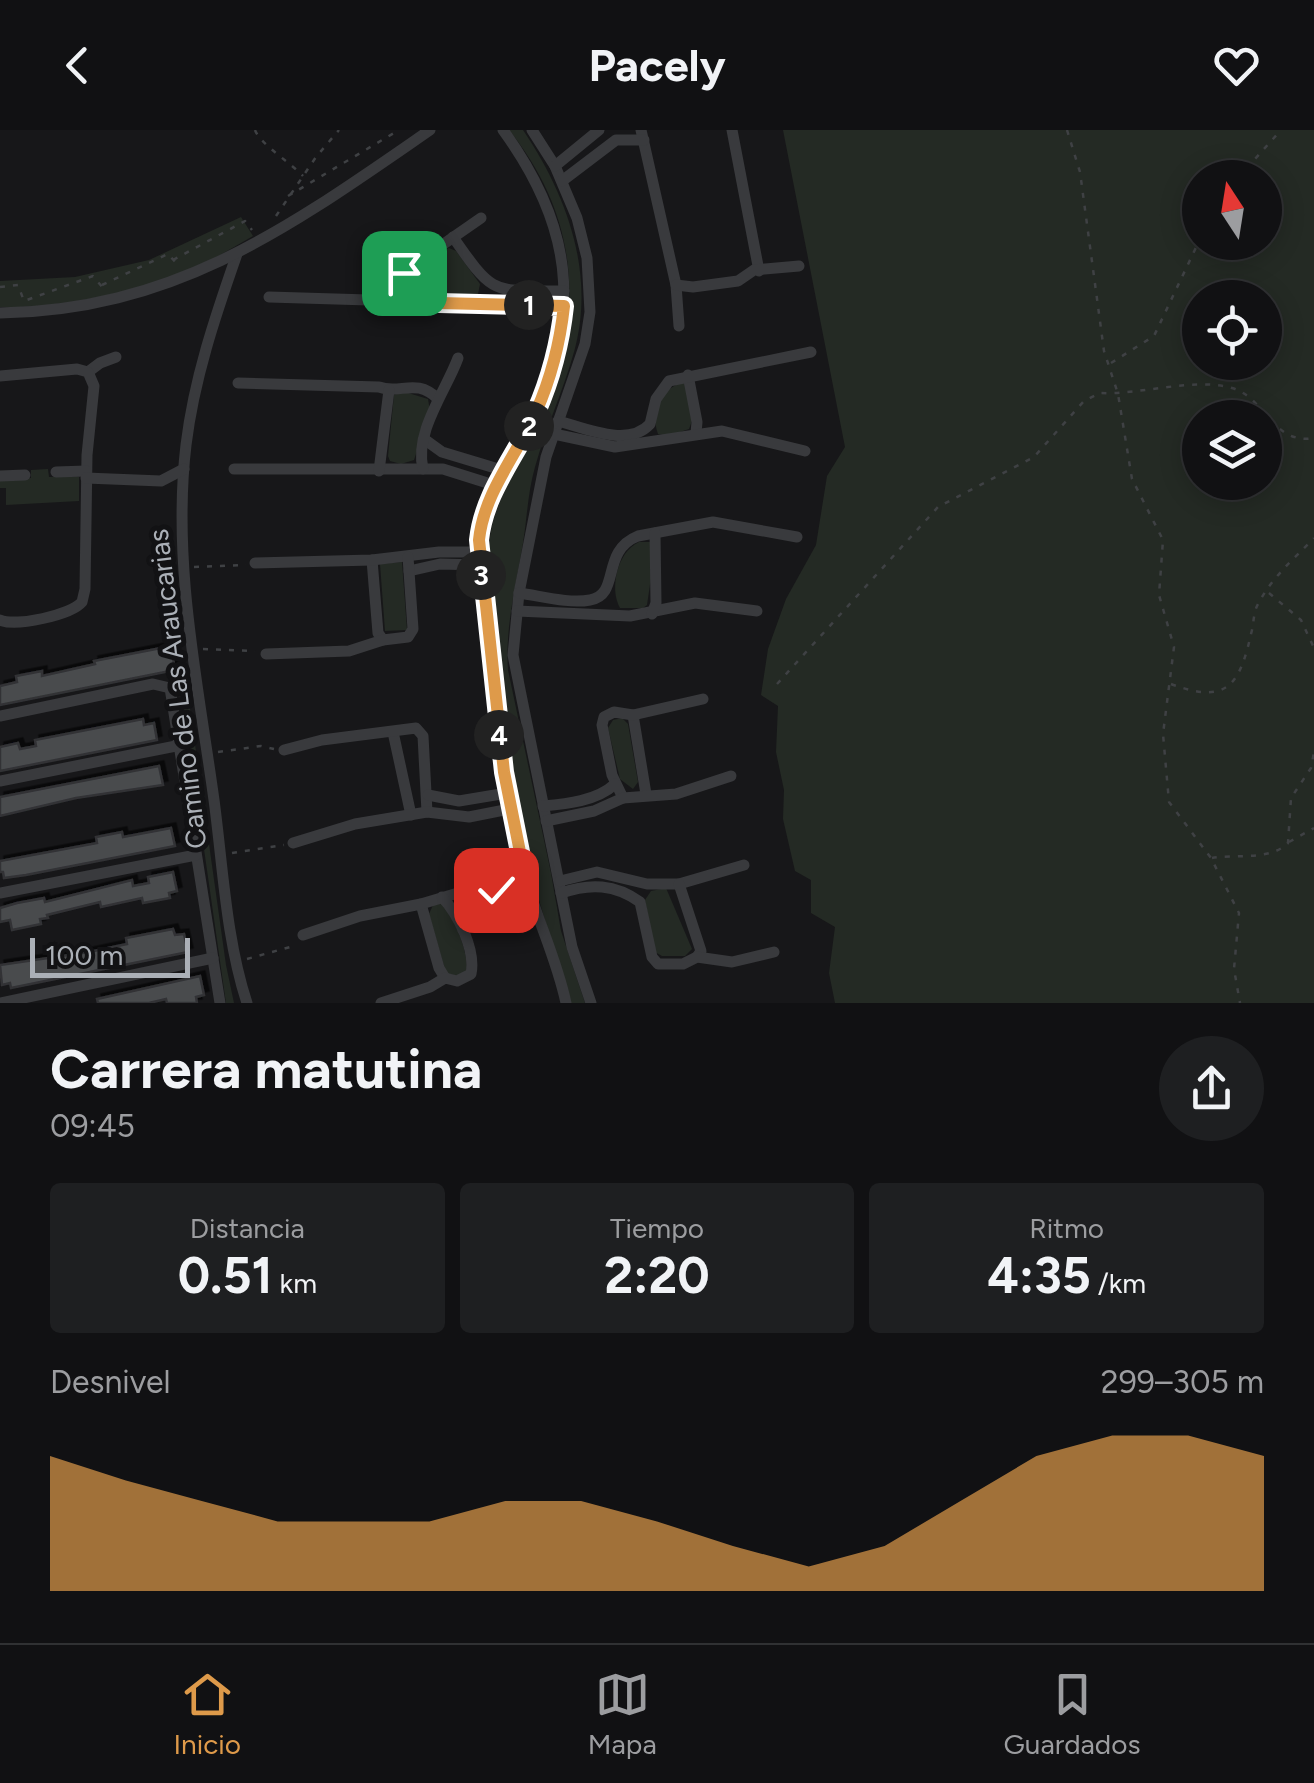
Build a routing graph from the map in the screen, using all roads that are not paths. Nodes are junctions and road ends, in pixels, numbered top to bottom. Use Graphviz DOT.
graph roads {
  1 [pos="430,130"];
  2 [pos="503,130"];
  3 [pos="532,130"];
  4 [pos="599,130"];
  5 [pos="732,130"];
  6 [pos="643,135"];
  7 [pos="555,166"];
  8 [pos="562,181"];
  9 [pos="481,218"];
  10 [pos="453,237"];
  11 [pos="237,254"];
  12 [pos="799,266"];
  13 [pos="758,271"];
  14 [pos="487,283"];
  15 [pos="676,285"];
  16 [pos="564,290"];
  17 [pos="269,298"];
  18 [pos="398,302"];
  19 [pos="474,304"];
  20 [pos="564,306"];
  21 [pos="0,313"];
  22 [pos="679,326"];
  23 [pos="811,352"];
  24 [pos="116,357"];
  25 [pos="458,358"];
  26 [pos="88,372"];
  27 [pos="688,375"];
  28 [pos="0,376"];
  29 [pos="238,382"];
  30 [pos="389,390"];
  31 [pos="438,399"];
  32 [pos="650,424"];
  33 [pos="556,428"];
  34 [pos="696,433"];
  35 [pos="424,439"];
  36 [pos="664,440"];
  37 [pos="805,451"];
  38 [pos="184,468"];
  39 [pos="234,469"];
  40 [pos="423,469"];
  41 [pos="504,471"];
  42 [pos="56,472"];
  43 [pos="379,472"];
  44 [pos="24,474"];
  45 [pos="86,475"];
  46 [pos="0,476"];
  47 [pos="161,481"];
  48 [pos="497,486"];
  49 [pos="182,496"];
  50 [pos="655,533"];
  51 [pos="797,537"];
  52 [pos="408,557"];
  53 [pos="479,559"];
  54 [pos="372,560"];
  55 [pos="255,563"];
  56 [pos="410,572"];
  57 [pos="607,590"];
  58 [pos="520,594"];
  59 [pos="516,611"];
  60 [pos="757,612"];
  61 [pos="652,614"];
  62 [pos="616,615"];
  63 [pos="0,620"];
  64 [pos="383,640"];
  65 [pos="266,654"];
  66 [pos="703,699"];
  67 [pos="633,715"];
  68 [pos="0,716"];
  69 [pos="394,732"];
  70 [pos="181,745"];
  71 [pos="284,750"];
  72 [pos="730,776"];
  73 [pos="0,782"];
  74 [pos="614,784"];
  75 [pos="508,793"];
  76 [pos="646,794"];
  77 [pos="428,796"];
  78 [pos="624,798"];
  79 [pos="543,806"];
  80 [pos="510,809"];
  81 [pos="427,812"];
  82 [pos="412,815"];
  83 [pos="546,821"];
  84 [pos="293,843"];
  85 [pos="196,854"];
  86 [pos="522,865"];
  87 [pos="744,865"];
  88 [pos="526,882"];
  89 [pos="647,884"];
  90 [pos="679,884"];
  91 [pos="561,887"];
  92 [pos="0,893"];
  93 [pos="442,897"];
  94 [pos="640,902"];
  95 [pos="421,904"];
  96 [pos="462,930"];
  97 [pos="304,935"];
  98 [pos="774,952"];
  99 [pos="698,957"];
  100 [pos="213,958"];
  101 [pos="445,978"];
  102 [pos="0,1003"];
  103 [pos="220,1003"];
  104 [pos="247,1003"];
  105 [pos="381,1003"];
  106 [pos="566,1003"];
  107 [pos="591,1003"];
  1 -- 11 [label="street"];
  2 -- 16 [label="street"];
  3 -- 7 [label="street"];
  4 -- 7 [label="street"];
  5 -- 13 [label="street"];
  6 -- 8 [label="street"];
  6 -- 15 [label="street"];
  7 -- 8 [label="street"];
  8 -- 33 [label="street"];
  9 -- 10 [label="street"];
  10 -- 14 [label="street"];
  10 -- 18 [label="street"];
  11 -- 21 [label="street"];
  11 -- 38 [label="street, Camino de Las Araucarias"];
  12 -- 13 [label="street"];
  13 -- 15 [label="street"];
  14 -- 16 [label="street"];
  14 -- 19 [label="street"];
  15 -- 22 [label="street"];
  16 -- 20 [label="street"];
  17 -- 18 [label="street"];
  18 -- 19 [label="street"];
  19 -- 20 [label="street"];
  20 -- 41 [label="street"];
  23 -- 27 [label="street"];
  24 -- 26 [label="street"];
  25 -- 31 [label="street"];
  26 -- 28 [label="street"];
  26 -- 45 [label="street"];
  27 -- 32 [label="street"];
  27 -- 34 [label="street"];
  29 -- 30 [label="street"];
  30 -- 31 [label="street"];
  30 -- 43 [label="street"];
  31 -- 35 [label="street"];
  32 -- 33 [label="street"];
  32 -- 36 [label="street"];
  33 -- 36 [label="street"];
  33 -- 58 [label="street"];
  34 -- 36 [label="street"];
  34 -- 37 [label="street"];
  35 -- 40 [label="street"];
  35 -- 41 [label="street"];
  38 -- 47 [label="street"];
  38 -- 49 [label="street, Camino de Las Araucarias"];
  39 -- 43 [label="street"];
  40 -- 43 [label="street"];
  40 -- 48 [label="street"];
  41 -- 48 [label="street"];
  42 -- 45 [label="street"];
  44 -- 46 [label="street"];
  45 -- 47 [label="street"];
  45 -- 63 [label="street"];
  47 -- 49 [label="street"];
  48 -- 53 [label="street"];
  49 -- 104 [label="street, Camino de Las Araucarias"];
  50 -- 51 [label="street"];
  50 -- 57 [label="street"];
  50 -- 61 [label="street"];
  52 -- 53 [label="street"];
  52 -- 54 [label="street"];
  52 -- 56 [label="street"];
  53 -- 56 [label="street"];
  53 -- 75 [label="street"];
  54 -- 55 [label="street"];
  54 -- 64 [label="street"];
  56 -- 64 [label="street"];
  57 -- 58 [label="street"];
  57 -- 62 [label="street"];
  58 -- 59 [label="street"];
  59 -- 62 [label="street"];
  59 -- 79 [label="street"];
  60 -- 61 [label="street"];
  61 -- 62 [label="street"];
  64 -- 65 [label="street"];
  66 -- 67 [label="street"];
  67 -- 74 [label="street"];
  67 -- 76 [label="street"];
  68 -- 70 [label="street"];
  69 -- 71 [label="street"];
  69 -- 77 [label="street"];
  69 -- 82 [label="street"];
  70 -- 73 [label="street"];
  70 -- 85 [label="street"];
  72 -- 76 [label="street"];
  74 -- 78 [label="street"];
  74 -- 79 [label="street"];
  75 -- 77 [label="street"];
  75 -- 80 [label="street"];
  76 -- 78 [label="street"];
  77 -- 81 [label="street"];
  78 -- 83 [label="street"];
  79 -- 83 [label="street"];
  80 -- 81 [label="street"];
  80 -- 86 [label="street"];
  81 -- 82 [label="street"];
  82 -- 84 [label="street"];
  83 -- 91 [label="street"];
  85 -- 92 [label="street"];
  85 -- 100 [label="street"];
  86 -- 88 [label="street"];
  86 -- 93 [label="street"];
  87 -- 90 [label="street"];
  88 -- 96 [label="street"];
  88 -- 106 [label="street"];
  89 -- 90 [label="street"];
  89 -- 91 [label="street"];
  89 -- 94 [label="street"];
  90 -- 99 [label="street"];
  91 -- 94 [label="street"];
  91 -- 107 [label="street"];
  93 -- 95 [label="street"];
  93 -- 96 [label="street"];
  94 -- 99 [label="street"];
  95 -- 97 [label="street"];
  95 -- 101 [label="street"];
  96 -- 101 [label="street"];
  98 -- 99 [label="street"];
  100 -- 102 [label="street"];
  100 -- 103 [label="street"];
  101 -- 105 [label="street"];
}
